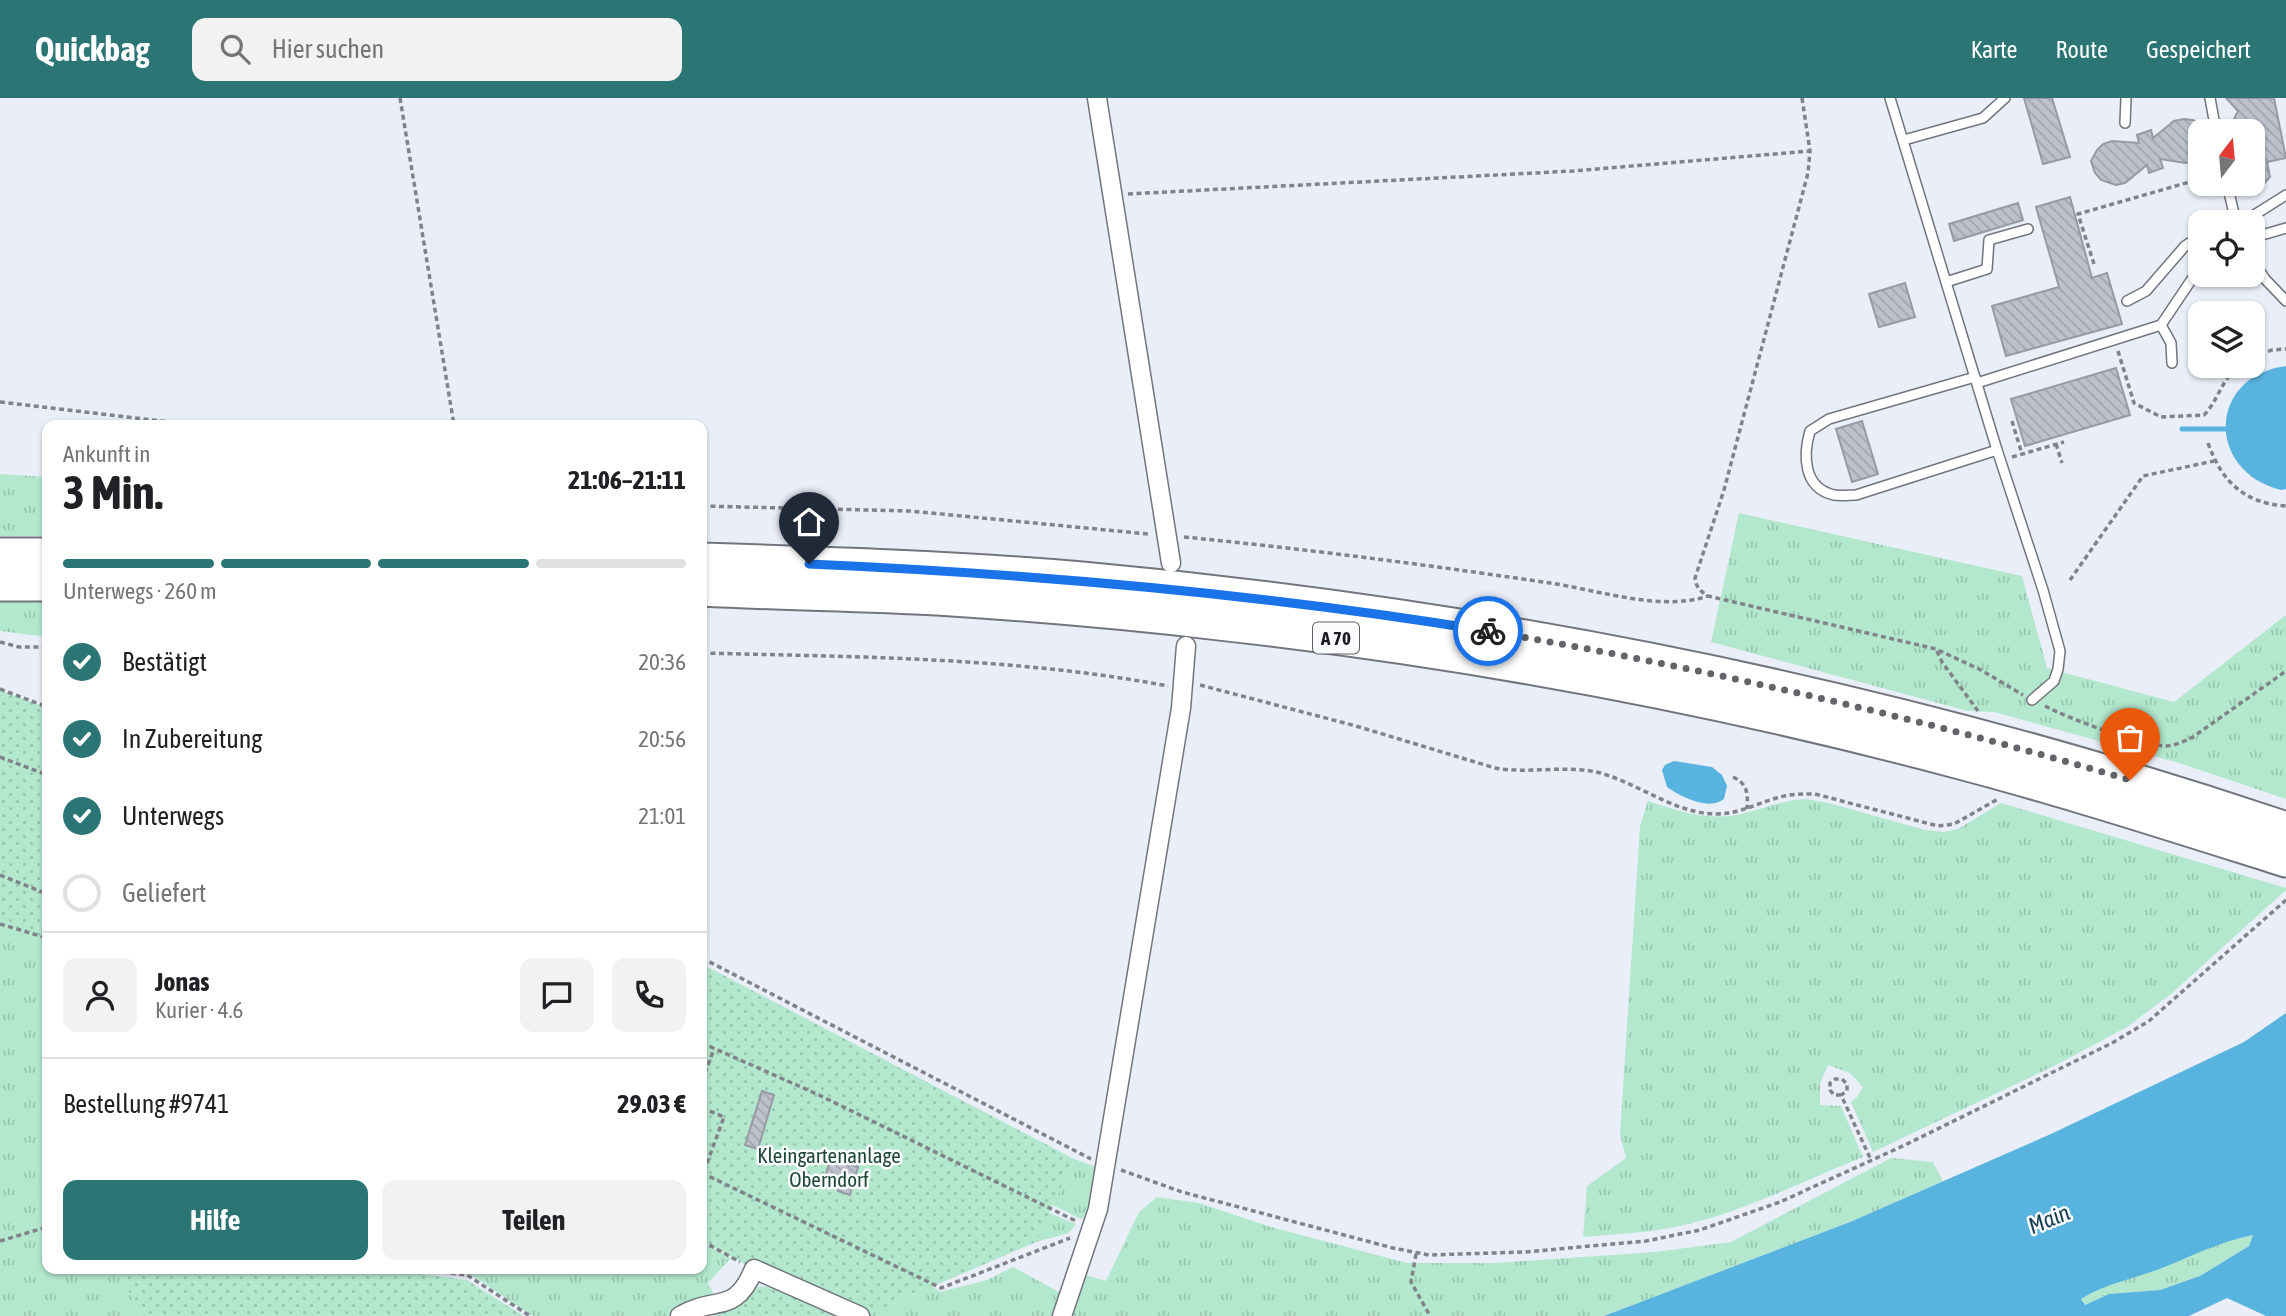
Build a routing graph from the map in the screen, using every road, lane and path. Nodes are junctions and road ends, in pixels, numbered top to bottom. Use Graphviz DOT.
graph roads {
  1 [pos="400,98"];
  2 [pos="1097,98"];
  3 [pos="1802,98"];
  4 [pos="1891,98"];
  5 [pos="2005,98"];
  6 [pos="2126,98"];
  7 [pos="2210,98"];
  8 [pos="2214,119"];
  9 [pos="2125,123"];
  10 [pos="1903,140"];
  11 [pos="1810,151"];
  12 [pos="2188,182"];
  13 [pos="1113,195"];
  14 [pos="2286,195"];
  15 [pos="2262,210"];
  16 [pos="2286,228"];
  17 [pos="2028,229"];
  18 [pos="2265,234"];
  19 [pos="2188,244"];
  20 [pos="2094,264"];
  21 [pos="2265,279"];
  22 [pos="1946,282"];
  23 [pos="2188,285"];
  24 [pos="2127,301"];
  25 [pos="2286,301"];
  26 [pos="2161,325"];
  27 [pos="2115,339"];
  28 [pos="2286,349"];
  29 [pos="2265,352"];
  30 [pos="2172,363"];
  31 [pos="2228,378"];
  32 [pos="1976,380"];
  33 [pos="0,402"];
  34 [pos="152,420"];
  35 [pos="453,420"];
  36 [pos="2012,421"];
  37 [pos="2064,442"];
  38 [pos="2208,443"];
  39 [pos="2056,444"];
  40 [pos="1997,450"];
  41 [pos="2022,454"];
  42 [pos="2000,461"];
  43 [pos="2214,461"];
  44 [pos="2062,463"];
  45 [pos="707,506"];
  46 [pos="2286,506"];
  47 [pos="1166,535"];
  48 [pos="0,555"];
  49 [pos="42,555"];
  50 [pos="707,560"];
  51 [pos="1171,563"];
  52 [pos="2070,580"];
  53 [pos="0,584"];
  54 [pos="42,584"];
  55 [pos="707,589"];
  56 [pos="1708,596"];
  57 [pos="0,642"];
  58 [pos="1186,646"];
  59 [pos="42,647"];
  60 [pos="1936,649"];
  61 [pos="707,653"];
  62 [pos="2286,671"];
  63 [pos="1184,685"];
  64 [pos="0,689"];
  65 [pos="2032,700"];
  66 [pos="42,705"];
  67 [pos="1969,737"];
  68 [pos="0,757"];
  69 [pos="42,773"];
  70 [pos="1733,777"];
  71 [pos="1999,798"];
  72 [pos="1747,809"];
  73 [pos="2286,829"];
  74 [pos="2286,860"];
  75 [pos="0,875"];
  76 [pos="42,892"];
  77 [pos="2286,900"];
  78 [pos="0,924"];
  79 [pos="42,937"];
  80 [pos="707,961"];
  81 [pos="707,1046"];
  82 [pos="714,1049"];
  83 [pos="707,1068"];
  84 [pos="1841,1096"];
  85 [pos="707,1110"];
  86 [pos="707,1160"];
  87 [pos="1871,1160"];
  88 [pos="1106,1166"];
  89 [pos="707,1175"];
  90 [pos="42,1228"];
  91 [pos="1092,1229"];
  92 [pos="0,1241"];
  93 [pos="707,1244"];
  94 [pos="1416,1254"];
  95 [pos="754,1269"];
  96 [pos="459,1274"];
  97 [pos="530,1316"];
  98 [pos="680,1316"];
  99 [pos="860,1316"];
  100 [pos="1062,1316"];
  101 [pos="1430,1316"];
  1 -- 35 [label="path"];
  2 -- 13 [label="street"];
  3 -- 11 [label="path"];
  4 -- 10 [label="lane"];
  5 -- 10 [label="lane"];
  6 -- 9 [label="lane"];
  7 -- 8 [label="lane"];
  10 -- 22 [label="lane"];
  11 -- 13 [label="path"];
  11 -- 56 [label="path"];
  12 -- 20 [label="path"];
  13 -- 47 [label="street"];
  14 -- 15 [label="lane"];
  16 -- 18 [label="lane"];
  17 -- 22 [label="lane"];
  19 -- 24 [label="lane"];
  21 -- 25 [label="lane"];
  22 -- 32 [label="lane"];
  23 -- 26 [label="lane"];
  26 -- 27 [label="lane"];
  26 -- 30 [label="lane"];
  27 -- 31 [label="path"];
  27 -- 32 [label="lane"];
  28 -- 29 [label="path"];
  32 -- 40 [label="lane"];
  32 -- 40 [label="lane"];
  33 -- 34 [label="path"];
  36 -- 41 [label="path"];
  37 -- 39 [label="path"];
  38 -- 43 [label="path"];
  39 -- 41 [label="path"];
  39 -- 44 [label="path"];
  40 -- 42 [label="lane"];
  41 -- 42 [label="path"];
  42 -- 65 [label="lane"];
  43 -- 46 [label="path"];
  43 -- 52 [label="path"];
  45 -- 47 [label="path"];
  47 -- 51 [label="street"];
  47 -- 56 [label="path"];
  48 -- 49 [label="highway"];
  50 -- 67 [label="highway, A 70"];
  53 -- 54 [label="highway"];
  55 -- 67 [label="highway, A 70"];
  56 -- 60 [label="path"];
  57 -- 59 [label="path"];
  58 -- 63 [label="street"];
  60 -- 65 [label="path"];
  60 -- 67 [label="path"];
  61 -- 63 [label="path"];
  62 -- 65 [label="path"];
  63 -- 72 [label="path"];
  63 -- 88 [label="street"];
  64 -- 66 [label="path"];
  67 -- 73 [label="highway, A 70"];
  67 -- 74 [label="highway, A 70"];
  68 -- 69 [label="path"];
  70 -- 72 [label="path"];
  71 -- 72 [label="path"];
  75 -- 76 [label="path"];
  77 -- 87 [label="path"];
  78 -- 79 [label="path"];
  80 -- 88 [label="path"];
  81 -- 82 [label="path"];
  82 -- 83 [label="path"];
  82 -- 91 [label="path"];
  84 -- 84 [label="path"];
  84 -- 87 [label="path"];
  85 -- 86 [label="path"];
  87 -- 94 [label="path"];
  88 -- 91 [label="street"];
  88 -- 94 [label="path"];
  89 -- 91 [label="path"];
  90 -- 92 [label="path"];
  91 -- 100 [label="street"];
  93 -- 95 [label="path"];
  94 -- 101 [label="path"];
  95 -- 98 [label="street"];
  95 -- 99 [label="street"];
  96 -- 97 [label="path"];
}
